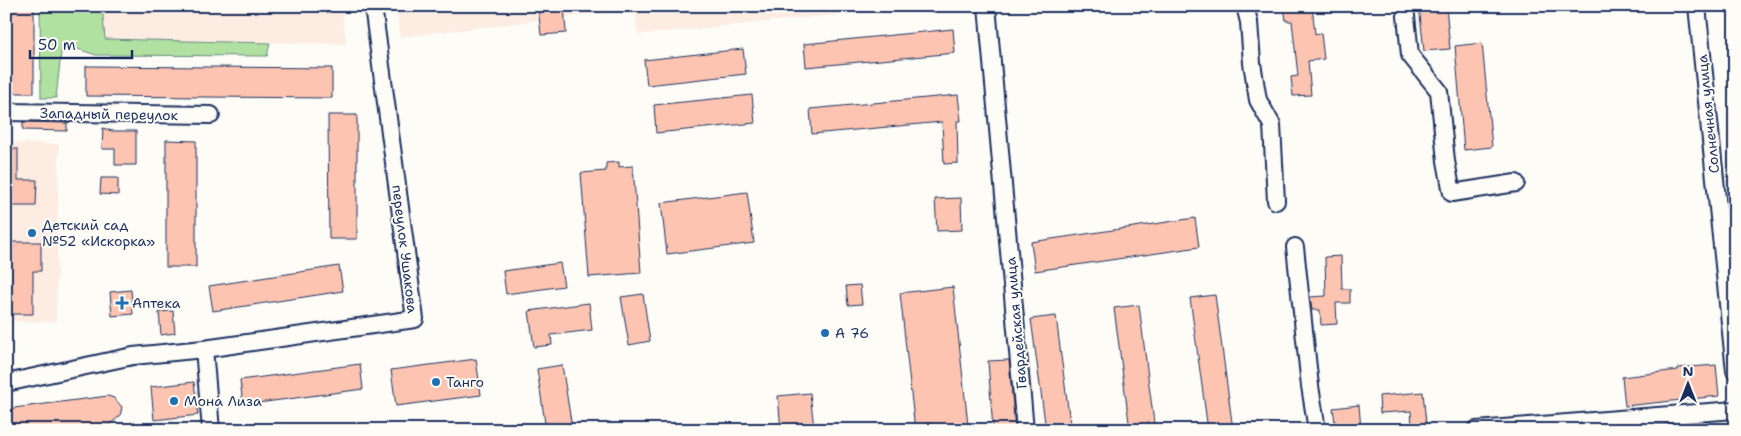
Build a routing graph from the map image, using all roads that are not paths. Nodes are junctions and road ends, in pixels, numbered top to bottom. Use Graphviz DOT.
graph roads {
  1 [pos="373,6"];
  2 [pos="987,6"];
  3 [pos="1245,6"];
  4 [pos="1405,6"];
  5 [pos="1697,6"];
  6 [pos="6,112"];
  7 [pos="211,115"];
  8 [pos="1516,183"];
  9 [pos="1276,201"];
  10 [pos="1295,247"];
  11 [pos="204,349"];
  12 [pos="1735,371"];
  13 [pos="6,383"];
  14 [pos="1735,410"];
  15 [pos="212,430"];
  16 [pos="1025,430"];
  17 [pos="1317,430"];
  18 [pos="1476,430"];
  1 -- 11 [label="street, переулок Ушакова"];
  2 -- 16 [label="street, Гвардейская улица"];
  3 -- 9 [label="street"];
  4 -- 8 [label="street"];
  5 -- 12 [label="street, Солнечная улица"];
  6 -- 7 [label="street, Западный переулок"];
  10 -- 17 [label="street"];
  11 -- 13 [label="street"];
  11 -- 15 [label="street"];
  14 -- 18 [label="street"];
}
